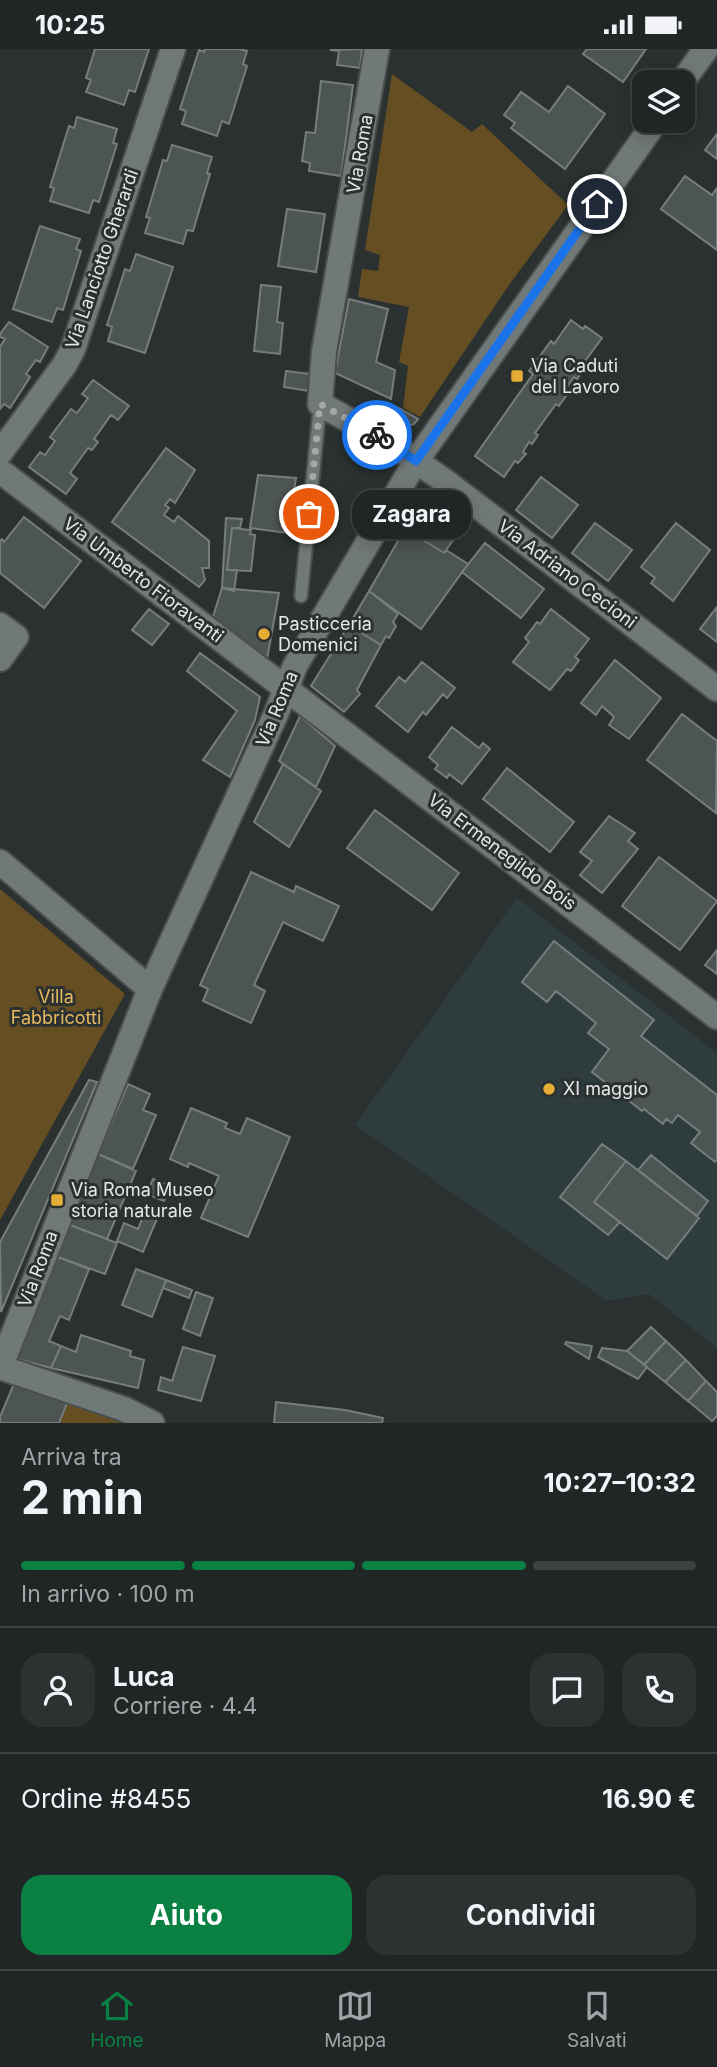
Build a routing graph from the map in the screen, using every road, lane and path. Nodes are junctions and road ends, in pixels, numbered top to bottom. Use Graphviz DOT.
graph roads {
  1 [pos="173,49"];
  2 [pos="377,49"];
  3 [pos="706,49"];
  4 [pos="691,70"];
  5 [pos="648,133"];
  6 [pos="320,404"];
  7 [pos="0,453"];
  8 [pos="416,461"];
  9 [pos="0,471"];
  10 [pos="301,596"];
  11 [pos="8,631"];
  12 [pos="0,659"];
  13 [pos="287,687"];
  14 [pos="717,689"];
  15 [pos="0,862"];
  16 [pos="150,989"];
  17 [pos="717,1017"];
  18 [pos="0,1368"];
  19 [pos="152,1423"];
  1 -- 7 [label="street, Via Lanciotto Gherardi"];
  2 -- 6 [label="street, Via Roma"];
  3 -- 4 [label="street"];
  5 -- 8 [label="street"];
  6 -- 8 [label="street"];
  6 -- 10 [label="lane"];
  8 -- 13 [label="street, Via Roma"];
  8 -- 14 [label="street, Via Adriano Cecioni"];
  9 -- 13 [label="street, Via Umberto Fioravanti"];
  11 -- 12 [label="street"];
  13 -- 16 [label="street, Via Roma"];
  13 -- 17 [label="street, Via Ermenegildo Bois"];
  15 -- 16 [label="street"];
  16 -- 18 [label="street, Via Roma"];
  18 -- 19 [label="street"];
}
